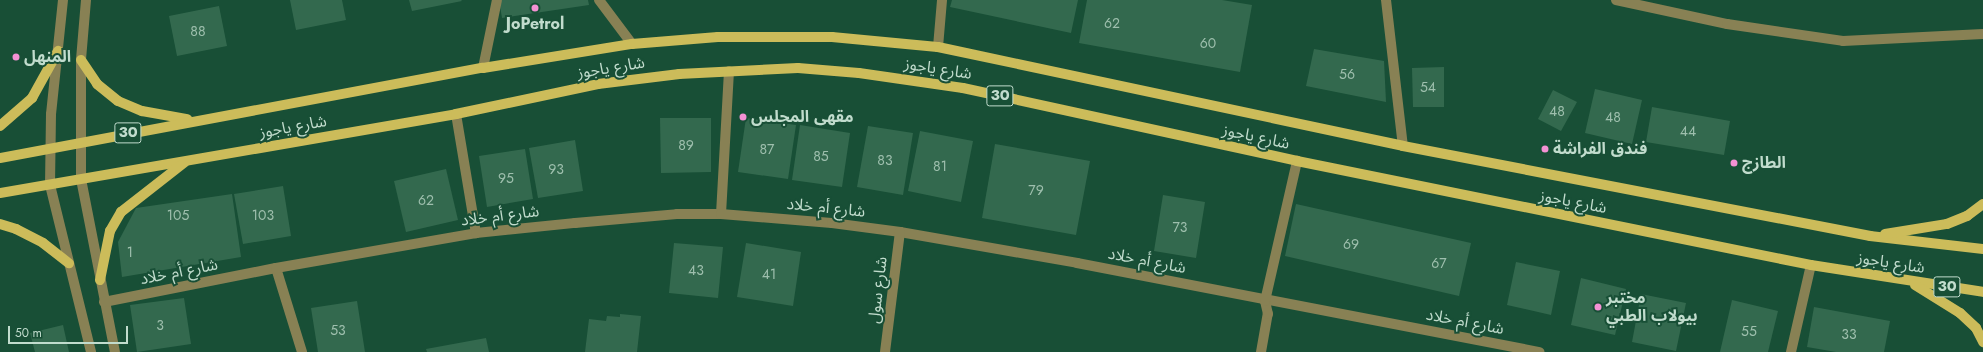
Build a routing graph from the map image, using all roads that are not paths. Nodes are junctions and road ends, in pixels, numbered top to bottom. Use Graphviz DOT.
graph roads {
  1 [pos="64,0"];
  2 [pos="86,0"];
  3 [pos="496,0"];
  4 [pos="599,0"];
  5 [pos="942,0"];
  6 [pos="1386,0"];
  7 [pos="1616,0"];
  8 [pos="1983,34"];
  9 [pos="632,44"];
  10 [pos="938,47"];
  11 [pos="58,51"];
  12 [pos="81,60"];
  13 [pos="483,68"];
  14 [pos="729,71"];
  15 [pos="456,114"];
  16 [pos="207,119"];
  17 [pos="0,126"];
  18 [pos="81,142"];
  19 [pos="1403,146"];
  20 [pos="50,148"];
  21 [pos="0,158"];
  22 [pos="187,160"];
  23 [pos="1297,161"];
  24 [pos="81,180"];
  25 [pos="50,185"];
  26 [pos="0,193"];
  27 [pos="1983,204"];
  28 [pos="721,214"];
  29 [pos="0,224"];
  30 [pos="900,232"];
  31 [pos="476,233"];
  32 [pos="1870,236"];
  33 [pos="1983,249"];
  34 [pos="69,263"];
  35 [pos="1811,265"];
  36 [pos="276,268"];
  37 [pos="100,280"];
  38 [pos="1912,282"];
  39 [pos="1983,292"];
  40 [pos="1265,301"];
  41 [pos="104,302"];
  42 [pos="1983,342"];
  43 [pos="91,352"];
  44 [pos="115,352"];
  45 [pos="302,352"];
  46 [pos="885,352"];
  47 [pos="1261,352"];
  48 [pos="1540,352"];
  49 [pos="1791,352"];
  1 -- 11 [label="street"];
  2 -- 12 [label="street"];
  3 -- 13 [label="street"];
  4 -- 9 [label="street"];
  5 -- 10 [label="street"];
  6 -- 19 [label="street"];
  7 -- 8 [label="street"];
  9 -- 10 [label="main road, شارع ياجوز / 30"];
  9 -- 13 [label="main road, شارع ياجوز / 30"];
  10 -- 19 [label="main road, شارع ياجوز / 30"];
  11 -- 17 [label="main road"];
  11 -- 20 [label="street"];
  12 -- 16 [label="main road"];
  12 -- 18 [label="street"];
  13 -- 16 [label="main road, شارع ياجوز / 30"];
  14 -- 15 [label="main road, شارع ياجوز / 30"];
  14 -- 23 [label="main road, شارع ياجوز / 30"];
  14 -- 28 [label="street"];
  15 -- 22 [label="main road, شارع ياجوز / 30"];
  15 -- 31 [label="street"];
  16 -- 18 [label="main road, شارع ياجوز / 30"];
  18 -- 20 [label="main road, شارع ياجوز / 30"];
  18 -- 24 [label="street"];
  19 -- 32 [label="main road, شارع ياجوز / 30"];
  20 -- 21 [label="main road, شارع ياجوز / 30"];
  20 -- 25 [label="street"];
  22 -- 24 [label="main road, شارع ياجوز / 30"];
  22 -- 37 [label="main road"];
  23 -- 35 [label="main road, شارع ياجوز / 30"];
  23 -- 40 [label="street"];
  24 -- 25 [label="main road, شارع ياجوز / 30"];
  24 -- 37 [label="street"];
  25 -- 26 [label="main road, شارع ياجوز / 30"];
  25 -- 34 [label="street"];
  27 -- 32 [label="main road"];
  28 -- 30 [label="street, شارع أم خلاد"];
  28 -- 31 [label="street, شارع أم خلاد"];
  29 -- 34 [label="main road"];
  30 -- 40 [label="street, شارع أم خلاد"];
  30 -- 46 [label="street, شارع سول"];
  31 -- 36 [label="street, شارع أم خلاد"];
  32 -- 33 [label="main road, شارع ياجوز / 30"];
  34 -- 43 [label="street"];
  35 -- 38 [label="main road, شارع ياجوز / 30"];
  35 -- 49 [label="street"];
  36 -- 41 [label="street, شارع أم خلاد"];
  36 -- 45 [label="street"];
  37 -- 41 [label="street"];
  38 -- 39 [label="main road, شارع ياجوز / 30"];
  38 -- 42 [label="main road"];
  40 -- 47 [label="street"];
  40 -- 48 [label="street, شارع أم خلاد"];
  41 -- 44 [label="street"];
}
